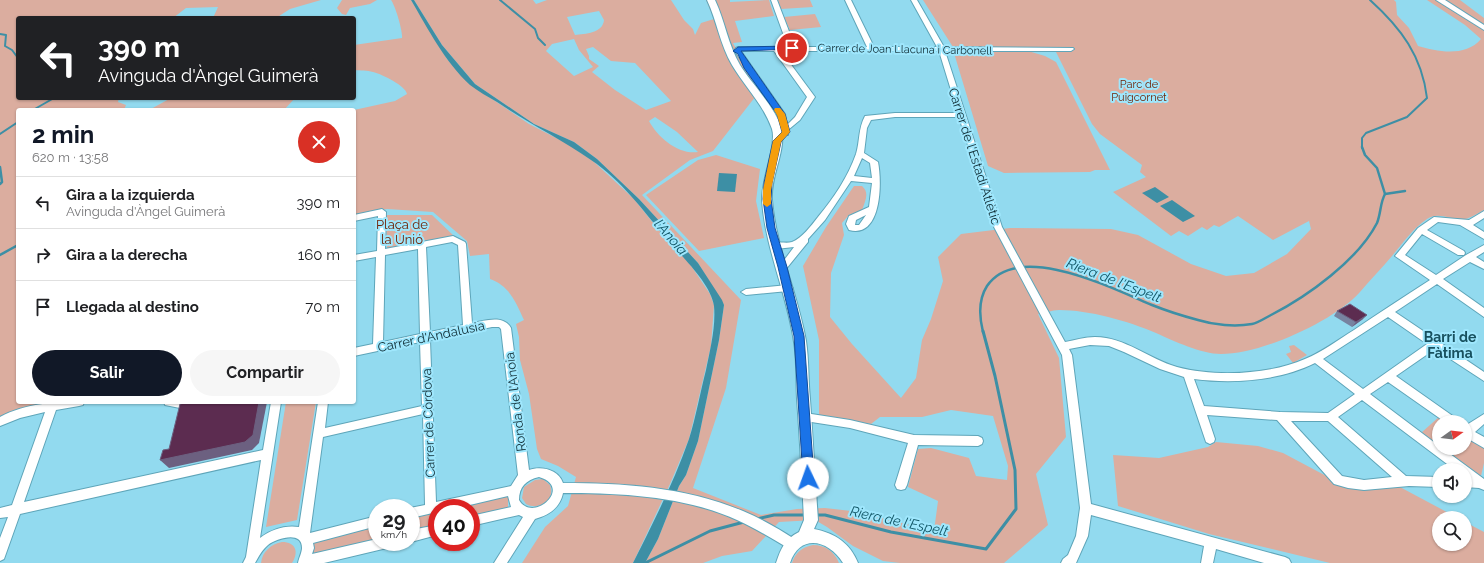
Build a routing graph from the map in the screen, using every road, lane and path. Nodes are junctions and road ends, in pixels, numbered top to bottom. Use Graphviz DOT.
graph roads {
  1 [pos="711,0"];
  2 [pos="774,0"];
  3 [pos="848,0"];
  4 [pos="914,0"];
  5 [pos="1440,0"];
  6 [pos="1448,0"];
  7 [pos="1452,0"];
  8 [pos="1484,26"];
  9 [pos="775,48"];
  10 [pos="792,48"];
  11 [pos="871,48"];
  12 [pos="941,48"];
  13 [pos="1071,49"];
  14 [pos="733,50"];
  15 [pos="961,115"];
  16 [pos="781,129"];
  17 [pos="860,154"];
  18 [pos="850,178"];
  19 [pos="876,181"];
  20 [pos="871,210"];
  21 [pos="1484,214"];
  22 [pos="356,218"];
  23 [pos="1463,223"];
  24 [pos="1421,230"];
  25 [pos="808,233"];
  26 [pos="1484,236"];
  27 [pos="422,245"];
  28 [pos="776,246"];
  29 [pos="1484,248"];
  30 [pos="381,253"];
  31 [pos="1465,255"];
  32 [pos="356,258"];
  33 [pos="1484,266"];
  34 [pos="783,267"];
  35 [pos="1436,279"];
  36 [pos="788,288"];
  37 [pos="746,292"];
  38 [pos="1388,312"];
  39 [pos="1484,313"];
  40 [pos="468,328"];
  41 [pos="506,328"];
  42 [pos="425,337"];
  43 [pos="1434,344"];
  44 [pos="1063,346"];
  45 [pos="378,347"];
  46 [pos="356,352"];
  47 [pos="1316,359"];
  48 [pos="1188,375"];
  49 [pos="1388,376"];
  50 [pos="1484,377"];
  51 [pos="1362,394"];
  52 [pos="68,404"];
  53 [pos="180,404"];
  54 [pos="193,404"];
  55 [pos="276,404"];
  56 [pos="323,404"];
  57 [pos="52,407"];
  58 [pos="428,409"];
  59 [pos="1200,410"];
  60 [pos="1443,415"];
  61 [pos="1280,416"];
  62 [pos="805,417"];
  63 [pos="1330,417"];
  64 [pos="1484,418"];
  65 [pos="0,422"];
  66 [pos="1472,427"];
  67 [pos="318,434"];
  68 [pos="1472,435"];
  69 [pos="1210,439"];
  70 [pos="914,440"];
  71 [pos="978,441"];
  72 [pos="1484,443"];
  73 [pos="266,454"];
  74 [pos="1453,463"];
  75 [pos="524,477"];
  76 [pos="1472,477"];
  77 [pos="1404,481"];
  78 [pos="1432,482"];
  79 [pos="1472,483"];
  80 [pos="1482,484"];
  81 [pos="902,485"];
  82 [pos="559,488"];
  83 [pos="514,490"];
  84 [pos="431,499"];
  85 [pos="472,499"];
  86 [pos="1086,508"];
  87 [pos="16,509"];
  88 [pos="520,510"];
  89 [pos="0,513"];
  90 [pos="532,513"];
  91 [pos="480,519"];
  92 [pos="368,523"];
  93 [pos="807,528"];
  94 [pos="306,537"];
  95 [pos="1211,543"];
  96 [pos="368,547"];
  97 [pos="0,555"];
  98 [pos="250,559"];
  99 [pos="1071,562"];
  100 [pos="304,563"];
  101 [pos="500,563"];
  102 [pos="783,563"];
  103 [pos="850,563"];
  104 [pos="1207,563"];
  105 [pos="1285,563"];
  1 -- 14 [label="street"];
  2 -- 10 [label="street"];
  3 -- 11 [label="street"];
  4 -- 12 [label="street, Carrer de l'Estadi Atlètic"];
  5 -- 8 [label="street"];
  6 -- 8 [label="street"];
  7 -- 8 [label="street"];
  9 -- 10 [label="street, Carrer de Joan Llacuna i Carbonell"];
  9 -- 14 [label="street, Carrer de Joan Llacuna i Carbonell"];
  9 -- 16 [label="street"];
  10 -- 11 [label="street, Carrer de Joan Llacuna i Carbonell"];
  11 -- 12 [label="street, Carrer de Joan Llacuna i Carbonell"];
  12 -- 13 [label="street, Carrer de Joan Llacuna i Carbonell"];
  12 -- 15 [label="street, Carrer de l'Estadi Atlètic"];
  14 -- 16 [label="street"];
  15 -- 17 [label="street"];
  15 -- 44 [label="street, Carrer de l'Estadi Atlètic"];
  16 -- 28 [label="street"];
  17 -- 18 [label="street"];
  17 -- 19 [label="street"];
  18 -- 19 [label="street"];
  18 -- 25 [label="street"];
  19 -- 20 [label="street"];
  21 -- 23 [label="street"];
  22 -- 30 [label="street"];
  23 -- 24 [label="street"];
  23 -- 26 [label="street"];
  24 -- 31 [label="street"];
  24 -- 35 [label="street"];
  25 -- 28 [label="street"];
  25 -- 34 [label="street"];
  27 -- 30 [label="street"];
  27 -- 40 [label="street"];
  27 -- 42 [label="street, Carrer de Còrdova"];
  28 -- 34 [label="street"];
  29 -- 31 [label="street"];
  30 -- 32 [label="street"];
  30 -- 45 [label="street"];
  31 -- 33 [label="street"];
  31 -- 35 [label="street"];
  34 -- 36 [label="street"];
  35 -- 38 [label="street"];
  35 -- 39 [label="street"];
  36 -- 37 [label="street"];
  36 -- 62 [label="street"];
  38 -- 43 [label="street"];
  38 -- 47 [label="street"];
  40 -- 41 [label="street, Carrer d'Andalusia"];
  40 -- 42 [label="street, Carrer d'Andalusia"];
  41 -- 75 [label="street, Ronda de l'Anoia"];
  42 -- 45 [label="street, Carrer d'Andalusia"];
  42 -- 58 [label="street, Carrer de Còrdova"];
  43 -- 49 [label="street"];
  43 -- 50 [label="street"];
  44 -- 48 [label="street"];
  44 -- 86 [label="street, Carrer de l'Estadi Atlètic"];
  45 -- 46 [label="street, Carrer d'Andalusia"];
  47 -- 48 [label="street"];
  47 -- 51 [label="street"];
  48 -- 59 [label="street"];
  49 -- 51 [label="street"];
  49 -- 60 [label="street"];
  51 -- 63 [label="street"];
  51 -- 74 [label="street"];
  52 -- 57 [label="street"];
  53 -- 54 [label="street"];
  55 -- 73 [label="street"];
  56 -- 67 [label="street"];
  57 -- 65 [label="street"];
  57 -- 87 [label="street"];
  58 -- 67 [label="street"];
  58 -- 84 [label="street, Carrer de Còrdova"];
  59 -- 61 [label="street"];
  59 -- 69 [label="street"];
  61 -- 63 [label="street"];
  61 -- 77 [label="street"];
  62 -- 70 [label="street"];
  62 -- 93 [label="street"];
  63 -- 77 [label="street"];
  64 -- 66 [label="street"];
  67 -- 94 [label="street"];
  68 -- 72 [label="street"];
  70 -- 71 [label="street"];
  70 -- 81 [label="street"];
  73 -- 87 [label="street"];
  73 -- 98 [label="street"];
  75 -- 82 [label="street"];
  75 -- 83 [label="street"];
  76 -- 80 [label="street"];
  77 -- 78 [label="street"];
  79 -- 80 [label="street"];
  82 -- 90 [label="street"];
  82 -- 93 [label="street"];
  83 -- 85 [label="street"];
  83 -- 88 [label="street"];
  86 -- 95 [label="street"];
  86 -- 99 [label="street, Carrer de l'Estadi Atlètic"];
  87 -- 89 [label="street"];
  87 -- 97 [label="street"];
  88 -- 90 [label="street"];
  88 -- 91 [label="street"];
  90 -- 101 [label="street"];
  92 -- 94 [label="street"];
  93 -- 102 [label="street"];
  93 -- 103 [label="street"];
  94 -- 98 [label="street"];
  94 -- 100 [label="street"];
  95 -- 104 [label="street"];
  95 -- 105 [label="street"];
  96 -- 100 [label="street"];
}
